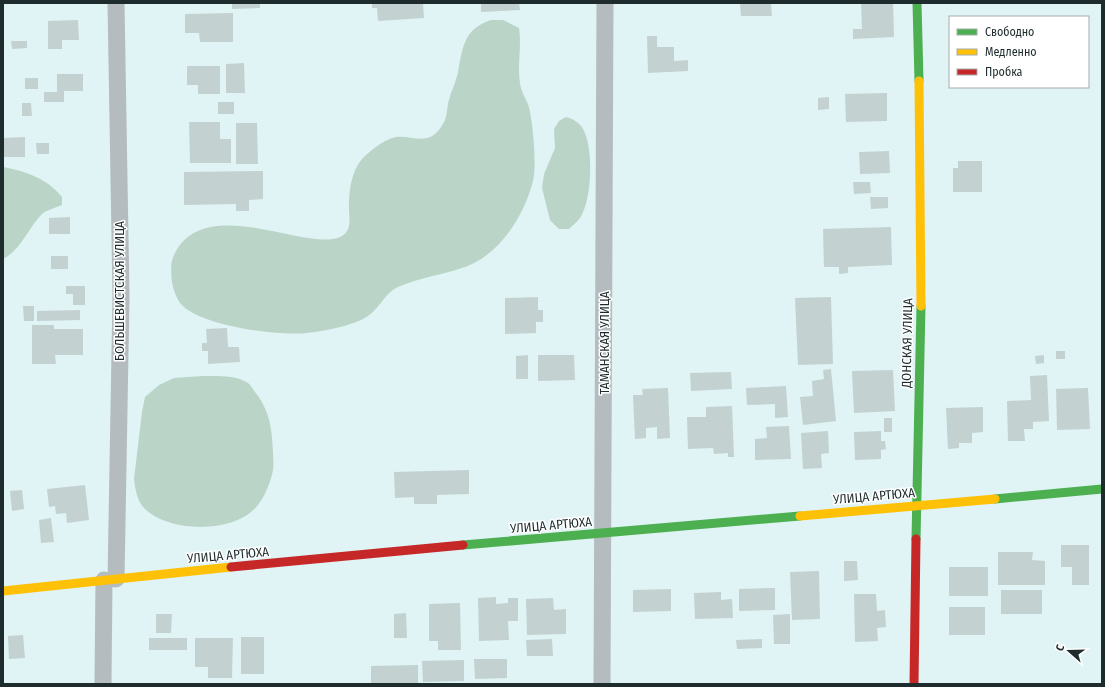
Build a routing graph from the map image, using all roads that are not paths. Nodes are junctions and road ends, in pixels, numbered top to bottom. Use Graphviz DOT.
graph roads {
  1 [pos="116,3"];
  2 [pos="605,3"];
  3 [pos="917,3"];
  4 [pos="1102,489"];
  5 [pos="916,506"];
  6 [pos="603,533"];
  7 [pos="110,580"];
  8 [pos="3,591"];
  9 [pos="103,684"];
  10 [pos="602,684"];
  11 [pos="914,684"];
  1 -- 7 [label="street, БОЛЬШЕВИСТСКАЯ УЛИЦА"];
  2 -- 6 [label="street, ТАМАНСКАЯ УЛИЦА"];
  3 -- 5 [label="street, ДОНСКАЯ УЛИЦА"];
  4 -- 5 [label="street, УЛИЦА АРТЮХА"];
  5 -- 6 [label="street, УЛИЦА АРТЮХА"];
  5 -- 11 [label="street, ДОНСКАЯ УЛИЦА"];
  6 -- 7 [label="street, УЛИЦА АРТЮХА"];
  6 -- 10 [label="street, ТАМАНСКАЯ УЛИЦА"];
  7 -- 8 [label="street, УЛИЦА АРТЮХА"];
  7 -- 9 [label="street, БОЛЬШЕВИСТСКАЯ УЛИЦА"];
}
